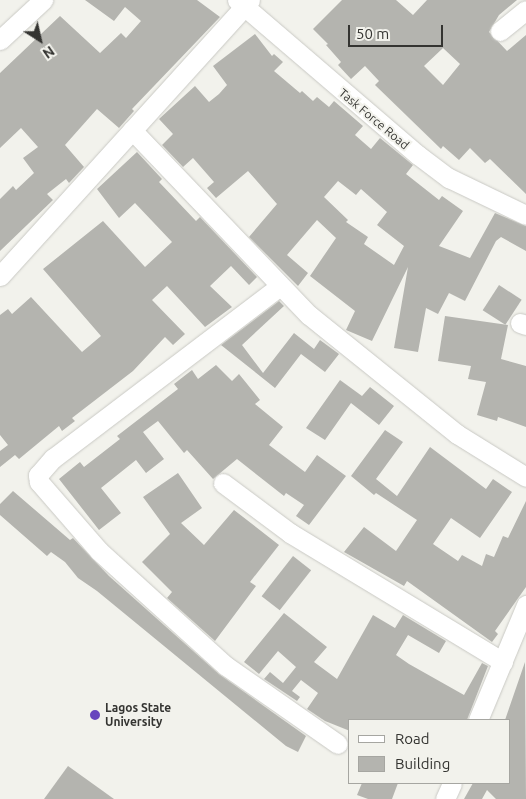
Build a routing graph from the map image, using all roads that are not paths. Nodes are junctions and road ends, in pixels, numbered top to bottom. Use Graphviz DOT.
graph roads {
  1 [pos="43,0"];
  2 [pos="244,2"];
  3 [pos="526,10"];
  4 [pos="500,31"];
  5 [pos="0,40"];
  6 [pos="132,130"];
  7 [pos="526,215"];
  8 [pos="0,276"];
  9 [pos="280,286"];
  10 [pos="526,477"];
  11 [pos="223,483"];
  12 [pos="526,605"];
  13 [pos="503,662"];
  14 [pos="478,719"];
  15 [pos="338,744"];
  16 [pos="452,784"];
  17 [pos="445,799"];
  1 -- 5 [label="street"];
  2 -- 6 [label="street"];
  2 -- 7 [label="street, Task Force Road"];
  3 -- 4 [label="street"];
  6 -- 8 [label="street"];
  6 -- 9 [label="street"];
  9 -- 10 [label="street"];
  9 -- 15 [label="street"];
  11 -- 13 [label="street"];
  12 -- 13 [label="street"];
  13 -- 14 [label="street"];
  16 -- 17 [label="street"];
}
